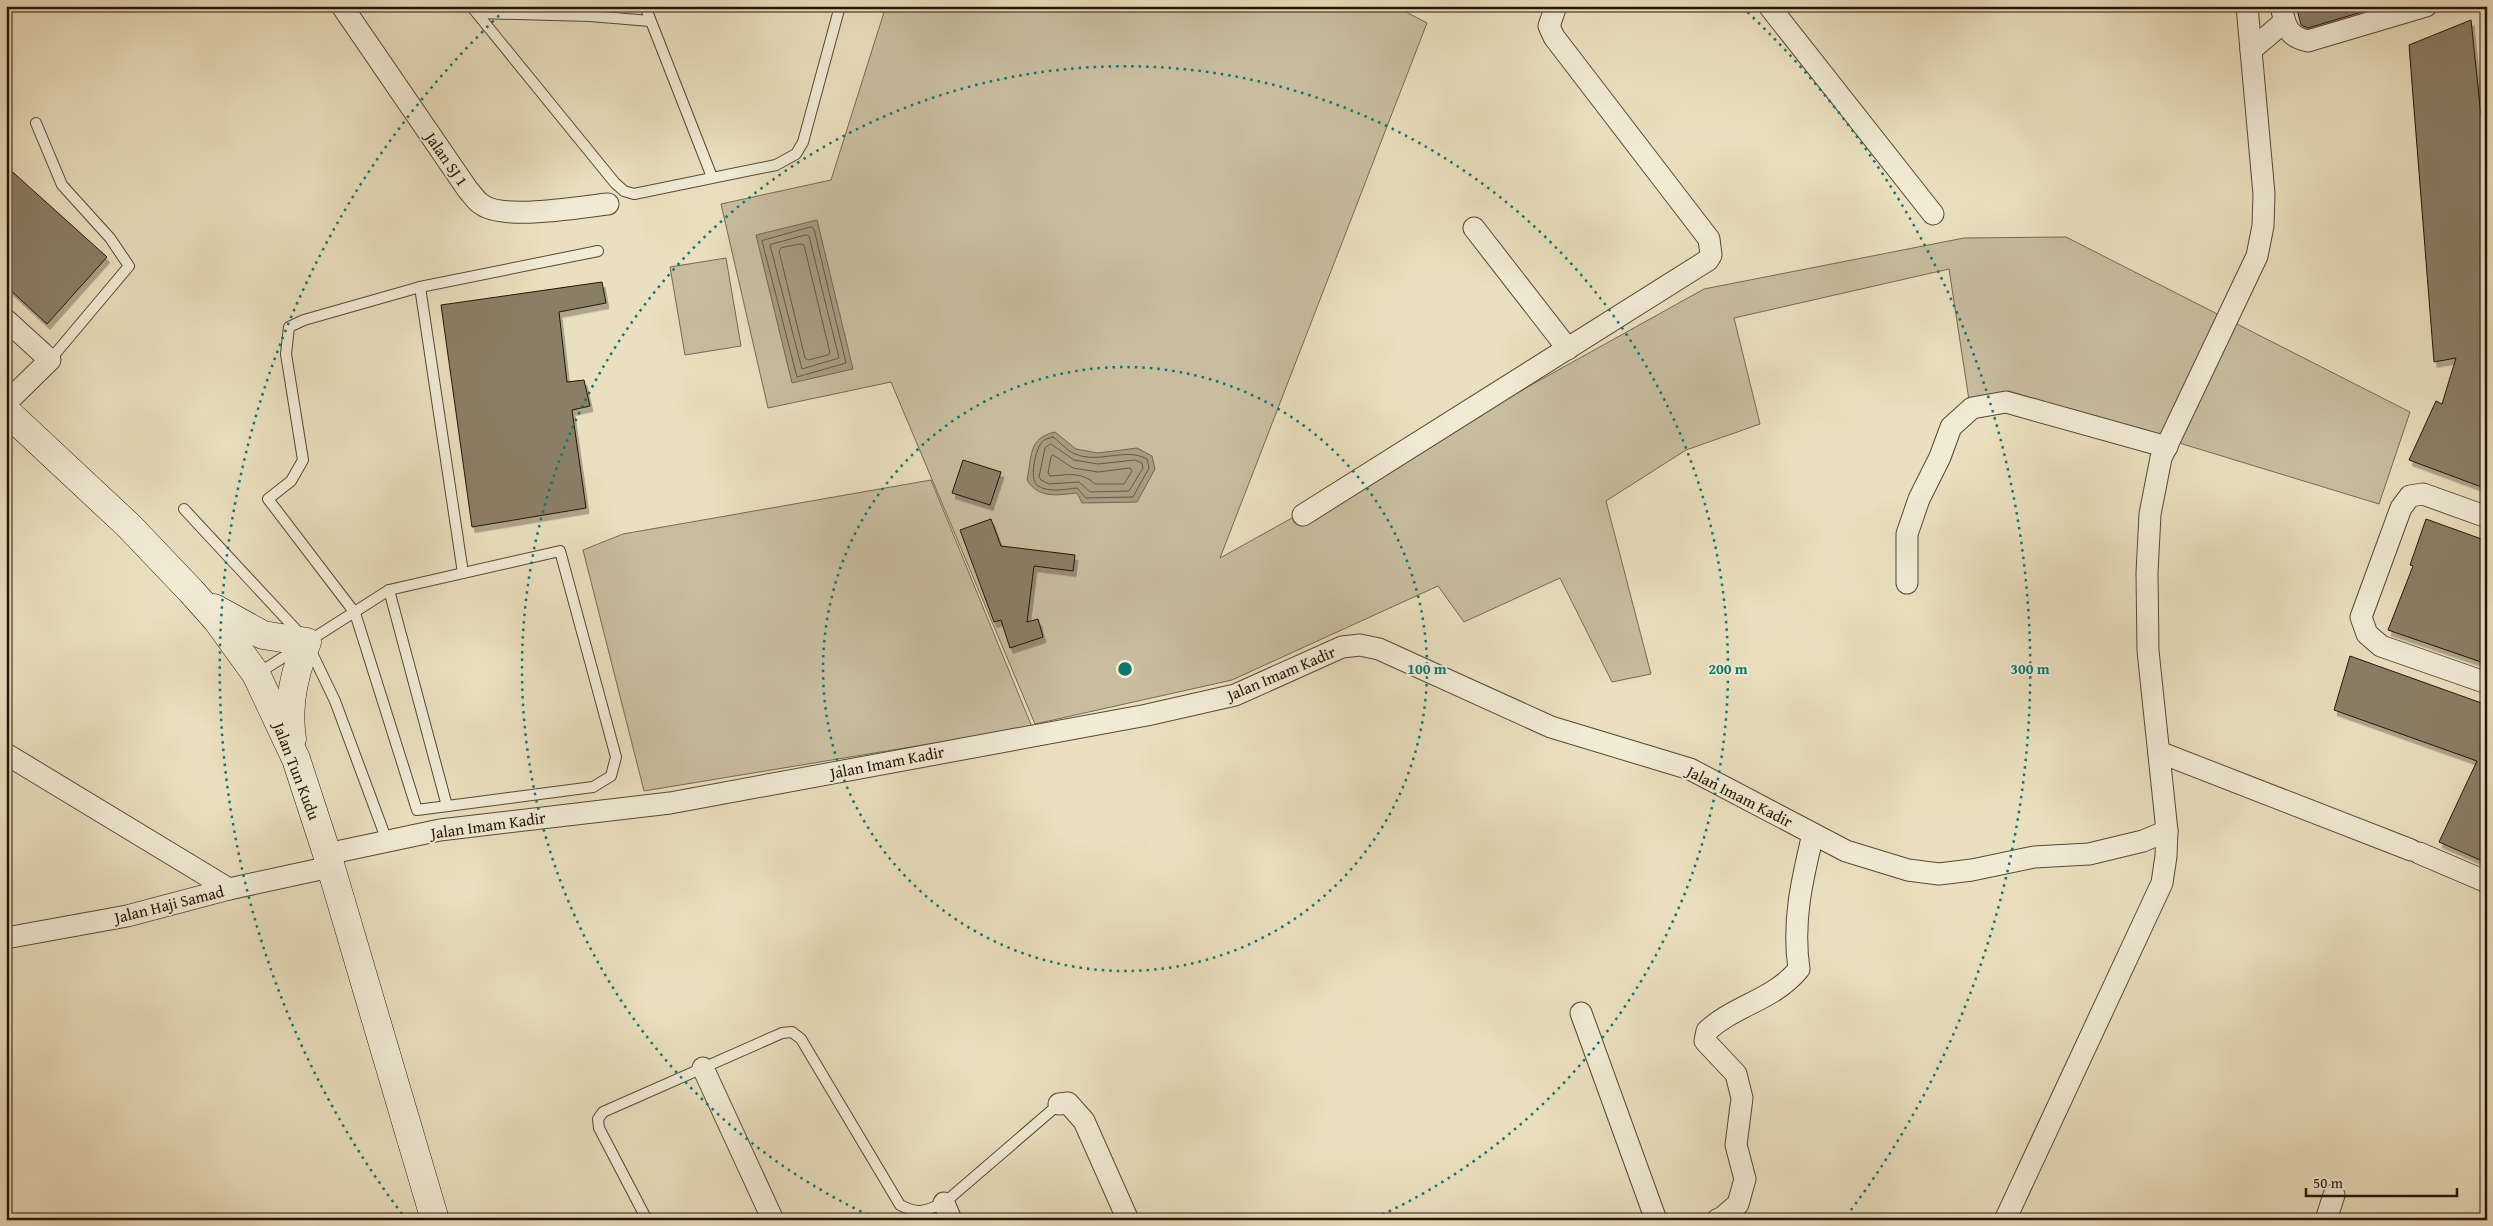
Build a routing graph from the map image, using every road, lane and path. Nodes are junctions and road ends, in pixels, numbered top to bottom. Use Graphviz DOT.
graph roads {
  1 [pos="342,6"];
  2 [pos="645,6"];
  3 [pos="840,6"];
  4 [pos="1556,6"];
  5 [pos="1770,6"];
  6 [pos="2247,6"];
  7 [pos="2426,6"];
  8 [pos="474,10"];
  9 [pos="2384,13"];
  10 [pos="650,21"];
  11 [pos="2287,23"];
  12 [pos="2251,50"];
  13 [pos="36,123"];
  14 [pos="712,177"];
  15 [pos="608,204"];
  16 [pos="1933,214"];
  17 [pos="1474,228"];
  18 [pos="598,251"];
  19 [pos="420,287"];
  20 [pos="6,320"];
  21 [pos="1568,349"];
  22 [pos="50,360"];
  23 [pos="6,403"];
  24 [pos="6,410"];
  25 [pos="2167,447"];
  26 [pos="184,509"];
  27 [pos="1303,516"];
  28 [pos="2487,517"];
  29 [pos="463,573"];
  30 [pos="1908,583"];
  31 [pos="389,590"];
  32 [pos="191,591"];
  33 [pos="355,613"];
  34 [pos="307,642"];
  35 [pos="256,674"];
  36 [pos="2487,683"];
  37 [pos="2158,752"];
  38 [pos="6,754"];
  39 [pos="296,759"];
  40 [pos="447,806"];
  41 [pos="2167,831"];
  42 [pos="1813,834"];
  43 [pos="388,841"];
  44 [pos="329,861"];
  45 [pos="2487,882"];
  46 [pos="229,889"];
  47 [pos="6,938"];
  48 [pos="1581,1013"];
  49 [pos="703,1068"];
  50 [pos="1059,1104"];
  51 [pos="2334,1195"];
  52 [pos="947,1212"];
  53 [pos="435,1220"];
  54 [pos="647,1220"];
  55 [pos="773,1220"];
  56 [pos="1128,1220"];
  57 [pos="1656,1220"];
  58 [pos="1717,1220"];
  59 [pos="2005,1220"];
  60 [pos="2326,1220"];
  1 -- 15 [label="street, Jalan SJ 1"];
  2 -- 10 [label="lane"];
  3 -- 14 [label="lane"];
  4 -- 21 [label="street"];
  5 -- 16 [label="street"];
  6 -- 12 [label="street"];
  7 -- 9 [label="street"];
  8 -- 10 [label="lane"];
  8 -- 14 [label="lane"];
  9 -- 11 [label="street"];
  10 -- 14 [label="lane"];
  11 -- 12 [label="street"];
  12 -- 25 [label="street"];
  13 -- 22 [label="lane"];
  17 -- 21 [label="street"];
  18 -- 19 [label="lane"];
  19 -- 29 [label="lane"];
  19 -- 33 [label="lane"];
  20 -- 22 [label="street"];
  21 -- 27 [label="street"];
  22 -- 23 [label="street"];
  24 -- 32 [label="main road, Jalan Tun Kudu"];
  25 -- 30 [label="street"];
  25 -- 37 [label="street"];
  26 -- 34 [label="lane"];
  28 -- 36 [label="street"];
  29 -- 31 [label="lane"];
  29 -- 40 [label="lane"];
  31 -- 33 [label="lane"];
  31 -- 40 [label="lane"];
  32 -- 34 [label="main road"];
  32 -- 35 [label="main road, Jalan Tun Kudu"];
  33 -- 34 [label="lane"];
  33 -- 40 [label="lane"];
  34 -- 35 [label="lane"];
  34 -- 39 [label="main road"];
  34 -- 43 [label="lane"];
  35 -- 39 [label="main road, Jalan Tun Kudu"];
  37 -- 41 [label="street"];
  37 -- 45 [label="street"];
  38 -- 46 [label="street"];
  39 -- 44 [label="main road, Jalan Tun Kudu"];
  41 -- 42 [label="street, Jalan Imam Kadir"];
  41 -- 59 [label="street"];
  42 -- 43 [label="street, Jalan Imam Kadir"];
  42 -- 58 [label="street"];
  43 -- 44 [label="street, Jalan Imam Kadir"];
  44 -- 46 [label="street, Jalan Haji Samad"];
  44 -- 53 [label="main road, Jalan Tun Kudu"];
  46 -- 47 [label="street, Jalan Haji Samad"];
  48 -- 57 [label="street"];
  49 -- 52 [label="lane"];
  49 -- 54 [label="lane"];
  49 -- 55 [label="street"];
  50 -- 52 [label="lane"];
  50 -- 56 [label="street"];
  51 -- 60 [label="street"];
}
